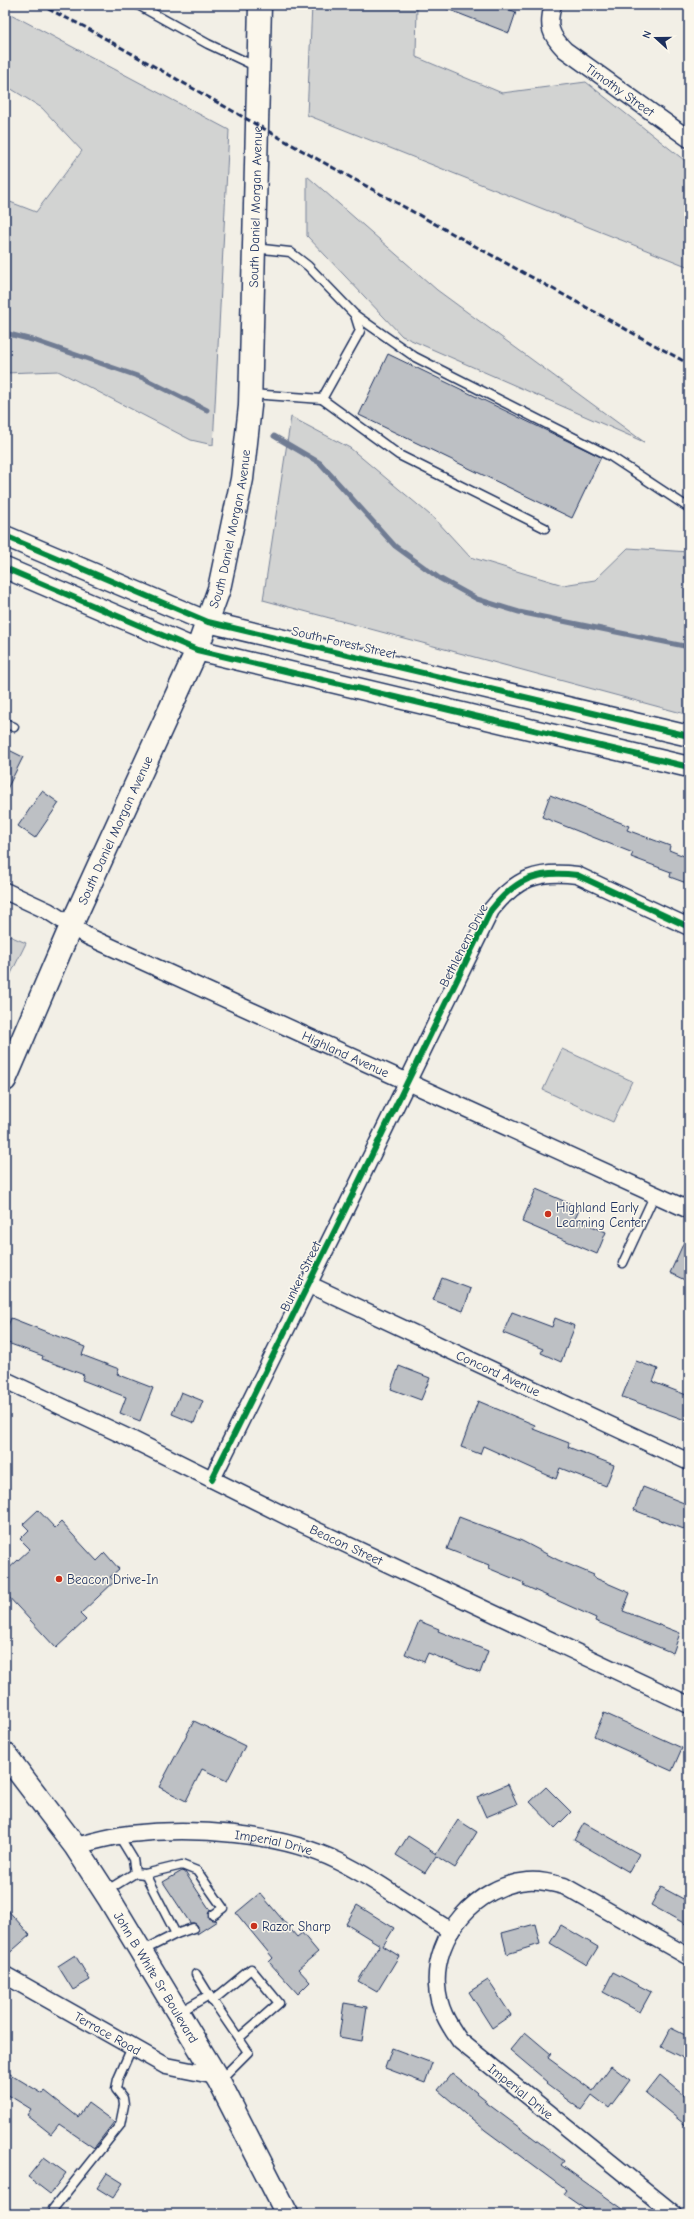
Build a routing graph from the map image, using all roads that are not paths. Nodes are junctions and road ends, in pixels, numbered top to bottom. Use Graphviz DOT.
graph roads {
  1 [pos="138,5"];
  2 [pos="260,5"];
  3 [pos="553,5"];
  4 [pos="259,68"];
  5 [pos="689,139"];
  6 [pos="253,248"];
  7 [pos="356,315"];
  8 [pos="250,394"];
  9 [pos="322,399"];
  10 [pos="689,508"];
  11 [pos="544,528"];
  12 [pos="5,536"];
  13 [pos="5,568"];
  14 [pos="208,622"];
  15 [pos="198,650"];
  16 [pos="5,724"];
  17 [pos="14,727"];
  18 [pos="689,736"];
  19 [pos="689,767"];
  20 [pos="5,891"];
  21 [pos="71,926"];
  22 [pos="689,927"];
  23 [pos="5,1080"];
  24 [pos="408,1082"];
  25 [pos="655,1194"];
  26 [pos="689,1210"];
  27 [pos="623,1263"];
  28 [pos="308,1284"];
  29 [pos="5,1380"];
  30 [pos="689,1462"];
  31 [pos="212,1479"];
  32 [pos="689,1705"];
  33 [pos="5,1754"];
  34 [pos="120,1836"];
  35 [pos="75,1846"];
  36 [pos="135,1873"];
  37 [pos="145,1874"];
  38 [pos="105,1892"];
  39 [pos="213,1915"];
  40 [pos="193,1928"];
  41 [pos="451,1931"];
  42 [pos="176,1934"];
  43 [pos="142,1951"];
  44 [pos="689,1957"];
  45 [pos="196,1974"];
  46 [pos="5,1975"];
  47 [pos="210,1998"];
  48 [pos="178,2014"];
  49 [pos="239,2038"];
  50 [pos="132,2047"];
  51 [pos="218,2079"];
  52 [pos="54,2209"];
  53 [pos="287,2214"];
  54 [pos="674,2214"];
  1 -- 4 [label="lane"];
  2 -- 4 [label="main road, South Daniel Morgan Avenue"];
  3 -- 5 [label="street, Timothy Street"];
  4 -- 6 [label="main road, South Daniel Morgan Avenue"];
  6 -- 7 [label="lane"];
  6 -- 8 [label="main road, South Daniel Morgan Avenue"];
  7 -- 9 [label="lane"];
  7 -- 10 [label="lane"];
  8 -- 9 [label="lane"];
  8 -- 14 [label="main road, South Daniel Morgan Avenue"];
  9 -- 11 [label="lane"];
  12 -- 14 [label="street, South Forest Street"];
  13 -- 15 [label="street"];
  14 -- 15 [label="main road, South Daniel Morgan Avenue"];
  14 -- 18 [label="street, South Forest Street"];
  15 -- 19 [label="street"];
  15 -- 21 [label="main road, South Daniel Morgan Avenue"];
  16 -- 17 [label="lane"];
  20 -- 21 [label="street, Highland Avenue"];
  21 -- 23 [label="main road, South Daniel Morgan Avenue"];
  21 -- 24 [label="street, Highland Avenue"];
  22 -- 24 [label="street, Bethlehem Drive"];
  24 -- 25 [label="street, Highland Avenue"];
  24 -- 28 [label="street, Bunker Street"];
  25 -- 26 [label="street, Highland Avenue"];
  25 -- 27 [label="lane"];
  28 -- 30 [label="street, Concord Avenue"];
  28 -- 31 [label="street, Bunker Street"];
  29 -- 31 [label="street, Beacon Street"];
  31 -- 32 [label="street, Beacon Street"];
  33 -- 35 [label="main road, John B White Sr Boulevard"];
  34 -- 35 [label="street, Imperial Drive"];
  34 -- 36 [label="lane"];
  34 -- 41 [label="street, Imperial Drive"];
  35 -- 38 [label="main road, John B White Sr Boulevard"];
  36 -- 37 [label="lane"];
  36 -- 38 [label="lane"];
  37 -- 39 [label="lane"];
  37 -- 42 [label="lane"];
  38 -- 43 [label="main road, John B White Sr Boulevard"];
  40 -- 42 [label="lane"];
  41 -- 44 [label="street, Imperial Drive"];
  41 -- 54 [label="street, Imperial Drive"];
  42 -- 43 [label="lane"];
  43 -- 48 [label="main road, John B White Sr Boulevard"];
  45 -- 47 [label="lane"];
  46 -- 50 [label="street, Terrace Road"];
  47 -- 48 [label="lane"];
  47 -- 49 [label="lane"];
  47 -- 49 [label="lane"];
  48 -- 51 [label="main road, John B White Sr Boulevard"];
  49 -- 51 [label="lane"];
  50 -- 51 [label="street, Terrace Road"];
  50 -- 52 [label="lane"];
  51 -- 53 [label="main road, John B White Sr Boulevard"];
}
